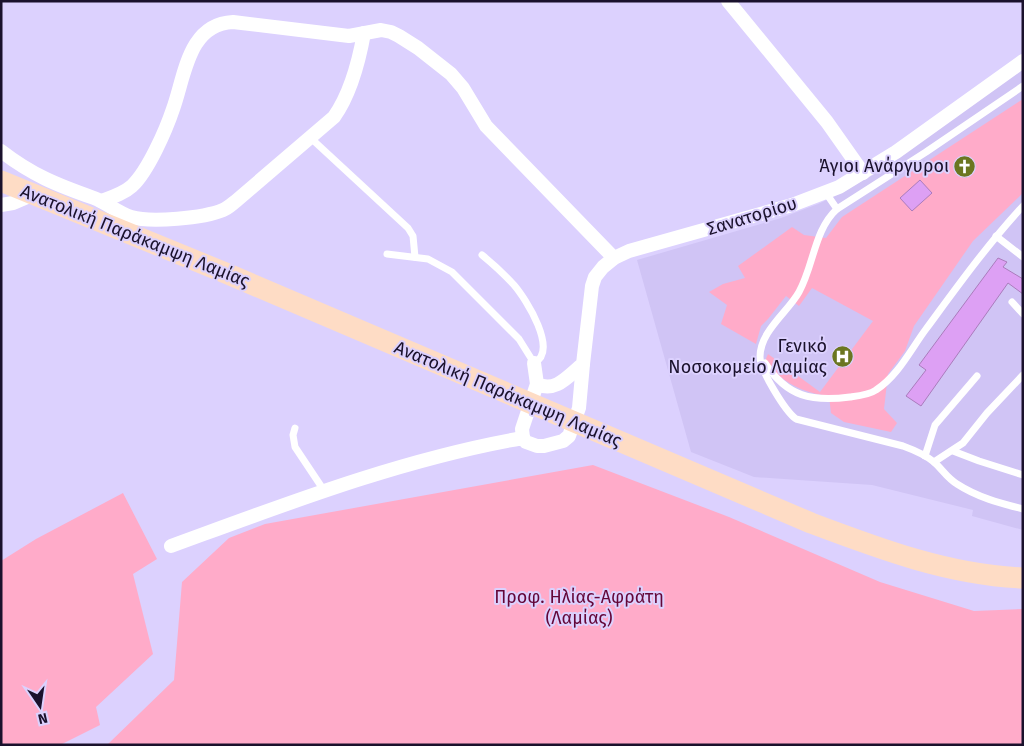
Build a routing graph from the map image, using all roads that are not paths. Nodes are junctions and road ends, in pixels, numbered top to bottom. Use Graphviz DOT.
graph roads {
  1 [pos="728,1"];
  2 [pos="364,33"];
  3 [pos="1023,61"];
  4 [pos="1023,86"];
  5 [pos="315,142"];
  6 [pos="1,151"];
  7 [pos="863,173"];
  8 [pos="1,181"];
  9 [pos="826,193"];
  10 [pos="34,194"];
  11 [pos="1,205"];
  12 [pos="95,206"];
  13 [pos="1023,206"];
  14 [pos="838,209"];
  15 [pos="996,236"];
  16 [pos="387,254"];
  17 [pos="482,255"];
  18 [pos="415,257"];
  19 [pos="1023,257"];
  20 [pos="614,258"];
  21 [pos="1012,302"];
  22 [pos="1023,314"];
  23 [pos="760,357"];
  24 [pos="534,363"];
  25 [pos="583,364"];
  26 [pos="976,376"];
  27 [pos="1022,378"];
  28 [pos="534,394"];
  29 [pos="295,428"];
  30 [pos="523,438"];
  31 [pos="952,451"];
  32 [pos="925,456"];
  33 [pos="934,462"];
  34 [pos="1023,475"];
  35 [pos="325,492"];
  36 [pos="1023,509"];
  37 [pos="171,546"];
  38 [pos="1023,578"];
  1 -- 7 [label="street"];
  2 -- 12 [label="street"];
  2 -- 12 [label="street"];
  2 -- 20 [label="street"];
  3 -- 7 [label="street, Σανατορίου"];
  4 -- 14 [label="lane"];
  5 -- 18 [label="lane"];
  6 -- 12 [label="street"];
  7 -- 9 [label="street, Σανατορίου"];
  8 -- 10 [label="main road, Ανατολική Παράκαμψη Λαμίας"];
  9 -- 14 [label="lane"];
  9 -- 20 [label="street, Σανατορίου"];
  10 -- 11 [label="street"];
  10 -- 12 [label="main road, Ανατολική Παράκαμψη Λαμίας"];
  12 -- 28 [label="main road, Ανατολική Παράκαμψη Λαμίας"];
  13 -- 15 [label="lane"];
  14 -- 23 [label="lane"];
  15 -- 19 [label="lane"];
  15 -- 23 [label="lane"];
  16 -- 18 [label="lane"];
  17 -- 24 [label="lane"];
  18 -- 24 [label="lane"];
  20 -- 25 [label="street, Σανατορίου"];
  21 -- 22 [label="lane"];
  23 -- 32 [label="lane"];
  24 -- 28 [label="street"];
  25 -- 28 [label="street"];
  25 -- 30 [label="street, Σανατορίου"];
  26 -- 32 [label="lane"];
  27 -- 31 [label="lane"];
  28 -- 30 [label="street"];
  28 -- 38 [label="main road, Ανατολική Παράκαμψη Λαμίας"];
  29 -- 35 [label="lane"];
  30 -- 35 [label="street"];
  31 -- 33 [label="lane"];
  31 -- 34 [label="lane"];
  32 -- 33 [label="lane"];
  33 -- 36 [label="lane"];
  35 -- 37 [label="street"];
}
